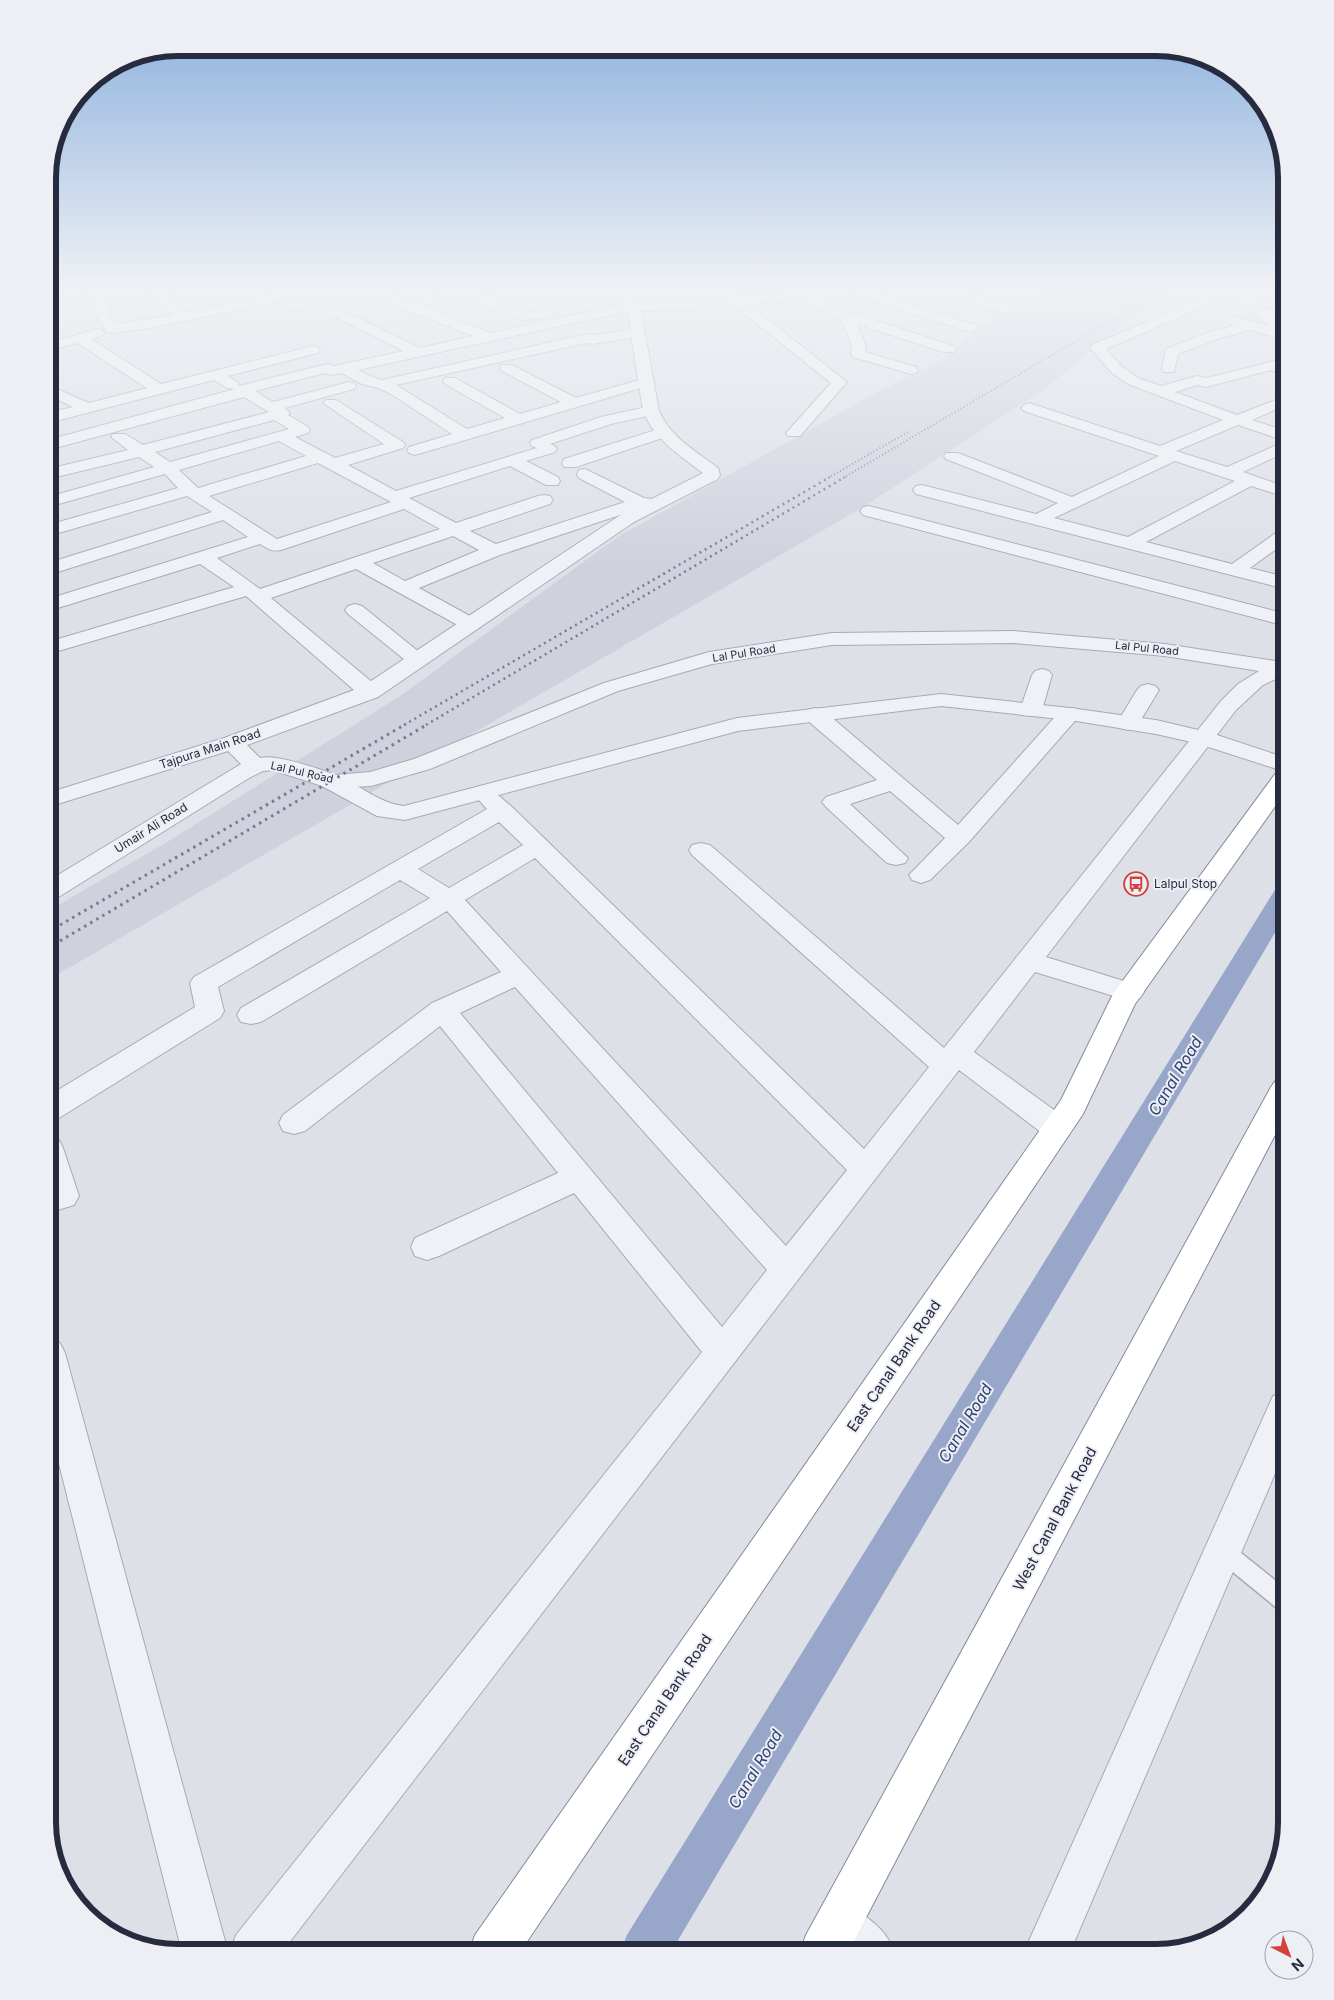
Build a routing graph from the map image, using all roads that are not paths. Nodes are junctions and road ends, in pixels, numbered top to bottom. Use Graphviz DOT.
graph roads {
  1 [pos="146,381"];
  2 [pos="190,381"];
  3 [pos="227,381"];
  4 [pos="279,381"];
  5 [pos="371,381"];
  6 [pos="382,381"];
  7 [pos="450,381"];
  8 [pos="534,381"];
  9 [pos="839,381"];
  10 [pos="1136,381"];
  11 [pos="1193,381"];
  12 [pos="646,382"];
  13 [pos="374,383"];
  14 [pos="158,389"];
  15 [pos="244,391"];
  16 [pos="1161,391"];
  17 [pos="57,393"];
  18 [pos="575,402"];
  19 [pos="331,403"];
  20 [pos="1278,403"];
  21 [pos="86,407"];
  22 [pos="1029,408"];
  23 [pos="274,411"];
  24 [pos="651,411"];
  25 [pos="57,415"];
  26 [pos="518,419"];
  27 [pos="1237,420"];
  28 [pos="662,433"];
  29 [pos="794,433"];
  30 [pos="1278,433"];
  31 [pos="467,434"];
  32 [pos="119,436"];
  33 [pos="281,436"];
  34 [pos="57,442"];
  35 [pos="415,450"];
  36 [pos="1278,450"];
  37 [pos="142,451"];
  38 [pos="1167,453"];
  39 [pos="952,456"];
  40 [pos="327,460"];
  41 [pos="512,461"];
  42 [pos="570,463"];
  43 [pos="168,468"];
  44 [pos="57,472"];
  45 [pos="1228,473"];
  46 [pos="585,474"];
  47 [pos="1250,480"];
  48 [pos="552,481"];
  49 [pos="1015,481"];
  50 [pos="1278,489"];
  51 [pos="922,490"];
  52 [pos="193,492"];
  53 [pos="57,500"];
  54 [pos="400,500"];
  55 [pos="544,500"];
  56 [pos="966,502"];
  57 [pos="647,503"];
  58 [pos="1073,503"];
  59 [pos="869,511"];
  60 [pos="225,514"];
  61 [pos="1037,520"];
  62 [pos="57,529"];
  63 [pos="456,530"];
  64 [pos="262,538"];
  65 [pos="1278,540"];
  66 [pos="1130,543"];
  67 [pos="494,551"];
  68 [pos="203,557"];
  69 [pos="359,562"];
  70 [pos="57,566"];
  71 [pos="1235,570"];
  72 [pos="1278,581"];
  73 [pos="120,583"];
  74 [pos="404,588"];
  75 [pos="254,593"];
  76 [pos="57,602"];
  77 [pos="355,610"];
  78 [pos="161,614"];
  79 [pos="1278,618"];
  80 [pos="470,624"];
  81 [pos="57,645"];
  82 [pos="417,660"];
  83 [pos="1278,664"];
  84 [pos="1278,668"];
  85 [pos="1042,675"];
  86 [pos="1148,690"];
  87 [pos="370,692"];
  88 [pos="1031,710"];
  89 [pos="1070,714"];
  90 [pos="814,715"];
  91 [pos="1128,723"];
  92 [pos="1202,738"];
  93 [pos="232,743"];
  94 [pos="1278,762"];
  95 [pos="255,766"];
  96 [pos="330,780"];
  97 [pos="893,782"];
  98 [pos="1278,786"];
  99 [pos="482,791"];
  100 [pos="57,797"];
  101 [pos="502,810"];
  102 [pos="959,838"];
  103 [pos="538,846"];
  104 [pos="701,850"];
  105 [pos="896,858"];
  106 [pos="401,869"];
  107 [pos="921,875"];
  108 [pos="57,887"];
  109 [pos="449,899"];
  110 [pos="1030,961"];
  111 [pos="518,974"];
  112 [pos="1130,992"];
  113 [pos="442,1010"];
  114 [pos="251,1015"];
  115 [pos="951,1060"];
  116 [pos="1278,1102"];
  117 [pos="56,1105"];
  118 [pos="294,1123"];
  119 [pos="1057,1128"];
  120 [pos="865,1169"];
  121 [pos="56,1175"];
  122 [pos="579,1177"];
  123 [pos="56,1198"];
  124 [pos="426,1247"];
  125 [pos="787,1269"];
  126 [pos="722,1352"];
  127 [pos="56,1385"];
  128 [pos="1277,1459"];
  129 [pos="1224,1552"];
  130 [pos="1278,1596"];
  131 [pos="203,1943"];
  132 [pos="260,1943"];
  133 [pos="498,1943"];
  134 [pos="844,1943"];
  135 [pos="1051,1944"];
  1 -- 14 [label="street"];
  2 -- 14 [label="street"];
  3 -- 15 [label="street"];
  4 -- 15 [label="street"];
  5 -- 13 [label="street"];
  6 -- 13 [label="street"];
  7 -- 26 [label="street"];
  8 -- 18 [label="street"];
  9 -- 29 [label="street"];
  10 -- 16 [label="street"];
  11 -- 16 [label="street"];
  12 -- 18 [label="street"];
  12 -- 24 [label="street"];
  13 -- 23 [label="street"];
  13 -- 31 [label="street"];
  14 -- 21 [label="street"];
  15 -- 23 [label="street"];
  15 -- 34 [label="street"];
  16 -- 27 [label="street"];
  17 -- 21 [label="street"];
  18 -- 26 [label="street"];
  19 -- 40 [label="street"];
  20 -- 27 [label="street"];
  21 -- 25 [label="street"];
  22 -- 38 [label="street"];
  23 -- 33 [label="street"];
  23 -- 37 [label="street"];
  24 -- 28 [label="street"];
  24 -- 41 [label="street"];
  26 -- 31 [label="street"];
  27 -- 30 [label="street"];
  27 -- 38 [label="street"];
  28 -- 42 [label="street"];
  28 -- 57 [label="street"];
  31 -- 35 [label="street"];
  32 -- 37 [label="street"];
  33 -- 40 [label="street"];
  33 -- 43 [label="street"];
  36 -- 45 [label="street"];
  37 -- 43 [label="street"];
  37 -- 44 [label="street"];
  38 -- 45 [label="street"];
  38 -- 58 [label="street"];
  39 -- 49 [label="street"];
  40 -- 52 [label="street"];
  40 -- 54 [label="street"];
  41 -- 48 [label="street"];
  41 -- 54 [label="street"];
  43 -- 52 [label="street"];
  43 -- 53 [label="street"];
  45 -- 47 [label="street"];
  46 -- 57 [label="street"];
  47 -- 50 [label="street"];
  47 -- 66 [label="street"];
  49 -- 56 [label="street"];
  49 -- 58 [label="street"];
  51 -- 56 [label="street"];
  52 -- 60 [label="street"];
  52 -- 62 [label="street"];
  54 -- 63 [label="street"];
  54 -- 64 [label="street"];
  55 -- 63 [label="street"];
  56 -- 61 [label="street"];
  57 -- 67 [label="street"];
  57 -- 80 [label="street, Tajpura Main Road"];
  58 -- 61 [label="street"];
  59 -- 79 [label="street"];
  60 -- 64 [label="street"];
  60 -- 70 [label="street"];
  61 -- 66 [label="street"];
  63 -- 67 [label="street"];
  63 -- 69 [label="street"];
  64 -- 68 [label="street"];
  65 -- 71 [label="street"];
  66 -- 71 [label="street"];
  67 -- 74 [label="street"];
  68 -- 73 [label="street"];
  68 -- 75 [label="street"];
  69 -- 74 [label="street"];
  69 -- 75 [label="street"];
  71 -- 72 [label="street"];
  73 -- 76 [label="street"];
  73 -- 78 [label="street"];
  74 -- 80 [label="street"];
  75 -- 78 [label="street"];
  75 -- 87 [label="street"];
  77 -- 82 [label="street"];
  78 -- 81 [label="street"];
  80 -- 82 [label="street, Tajpura Main Road"];
  82 -- 87 [label="street, Tajpura Main Road"];
  83 -- 96 [label="street, Lal Pul Road"];
  84 -- 92 [label="street"];
  85 -- 88 [label="street"];
  86 -- 91 [label="street"];
  87 -- 93 [label="street, Tajpura Main Road"];
  88 -- 89 [label="street"];
  88 -- 90 [label="street"];
  89 -- 91 [label="street"];
  89 -- 102 [label="street"];
  90 -- 97 [label="street"];
  90 -- 99 [label="street"];
  91 -- 92 [label="street"];
  92 -- 94 [label="street"];
  92 -- 110 [label="street"];
  93 -- 95 [label="street, Lal Pul Road"];
  93 -- 100 [label="street, Tajpura Main Road"];
  95 -- 96 [label="street, Lal Pul Road"];
  95 -- 108 [label="street, Umair Ali Road"];
  96 -- 99 [label="street"];
  97 -- 102 [label="street"];
  97 -- 105 [label="street"];
  98 -- 112 [label="highway, East Canal Bank Road"];
  99 -- 101 [label="street"];
  101 -- 103 [label="street"];
  101 -- 106 [label="street"];
  102 -- 107 [label="street"];
  103 -- 109 [label="street"];
  103 -- 120 [label="street"];
  104 -- 115 [label="street"];
  106 -- 109 [label="street"];
  106 -- 117 [label="street"];
  109 -- 111 [label="street"];
  109 -- 114 [label="street"];
  110 -- 112 [label="street"];
  110 -- 115 [label="street"];
  111 -- 113 [label="street"];
  111 -- 125 [label="street"];
  112 -- 119 [label="highway, East Canal Bank Road"];
  113 -- 118 [label="street"];
  113 -- 122 [label="street"];
  115 -- 119 [label="street"];
  115 -- 120 [label="street"];
  116 -- 134 [label="highway, West Canal Bank Road"];
  119 -- 133 [label="highway, East Canal Bank Road"];
  120 -- 125 [label="street"];
  121 -- 123 [label="street"];
  122 -- 124 [label="street"];
  122 -- 126 [label="street"];
  125 -- 126 [label="street"];
  126 -- 132 [label="street"];
  127 -- 131 [label="street"];
  128 -- 129 [label="street"];
  129 -- 130 [label="lane"];
  129 -- 135 [label="street"];
}
